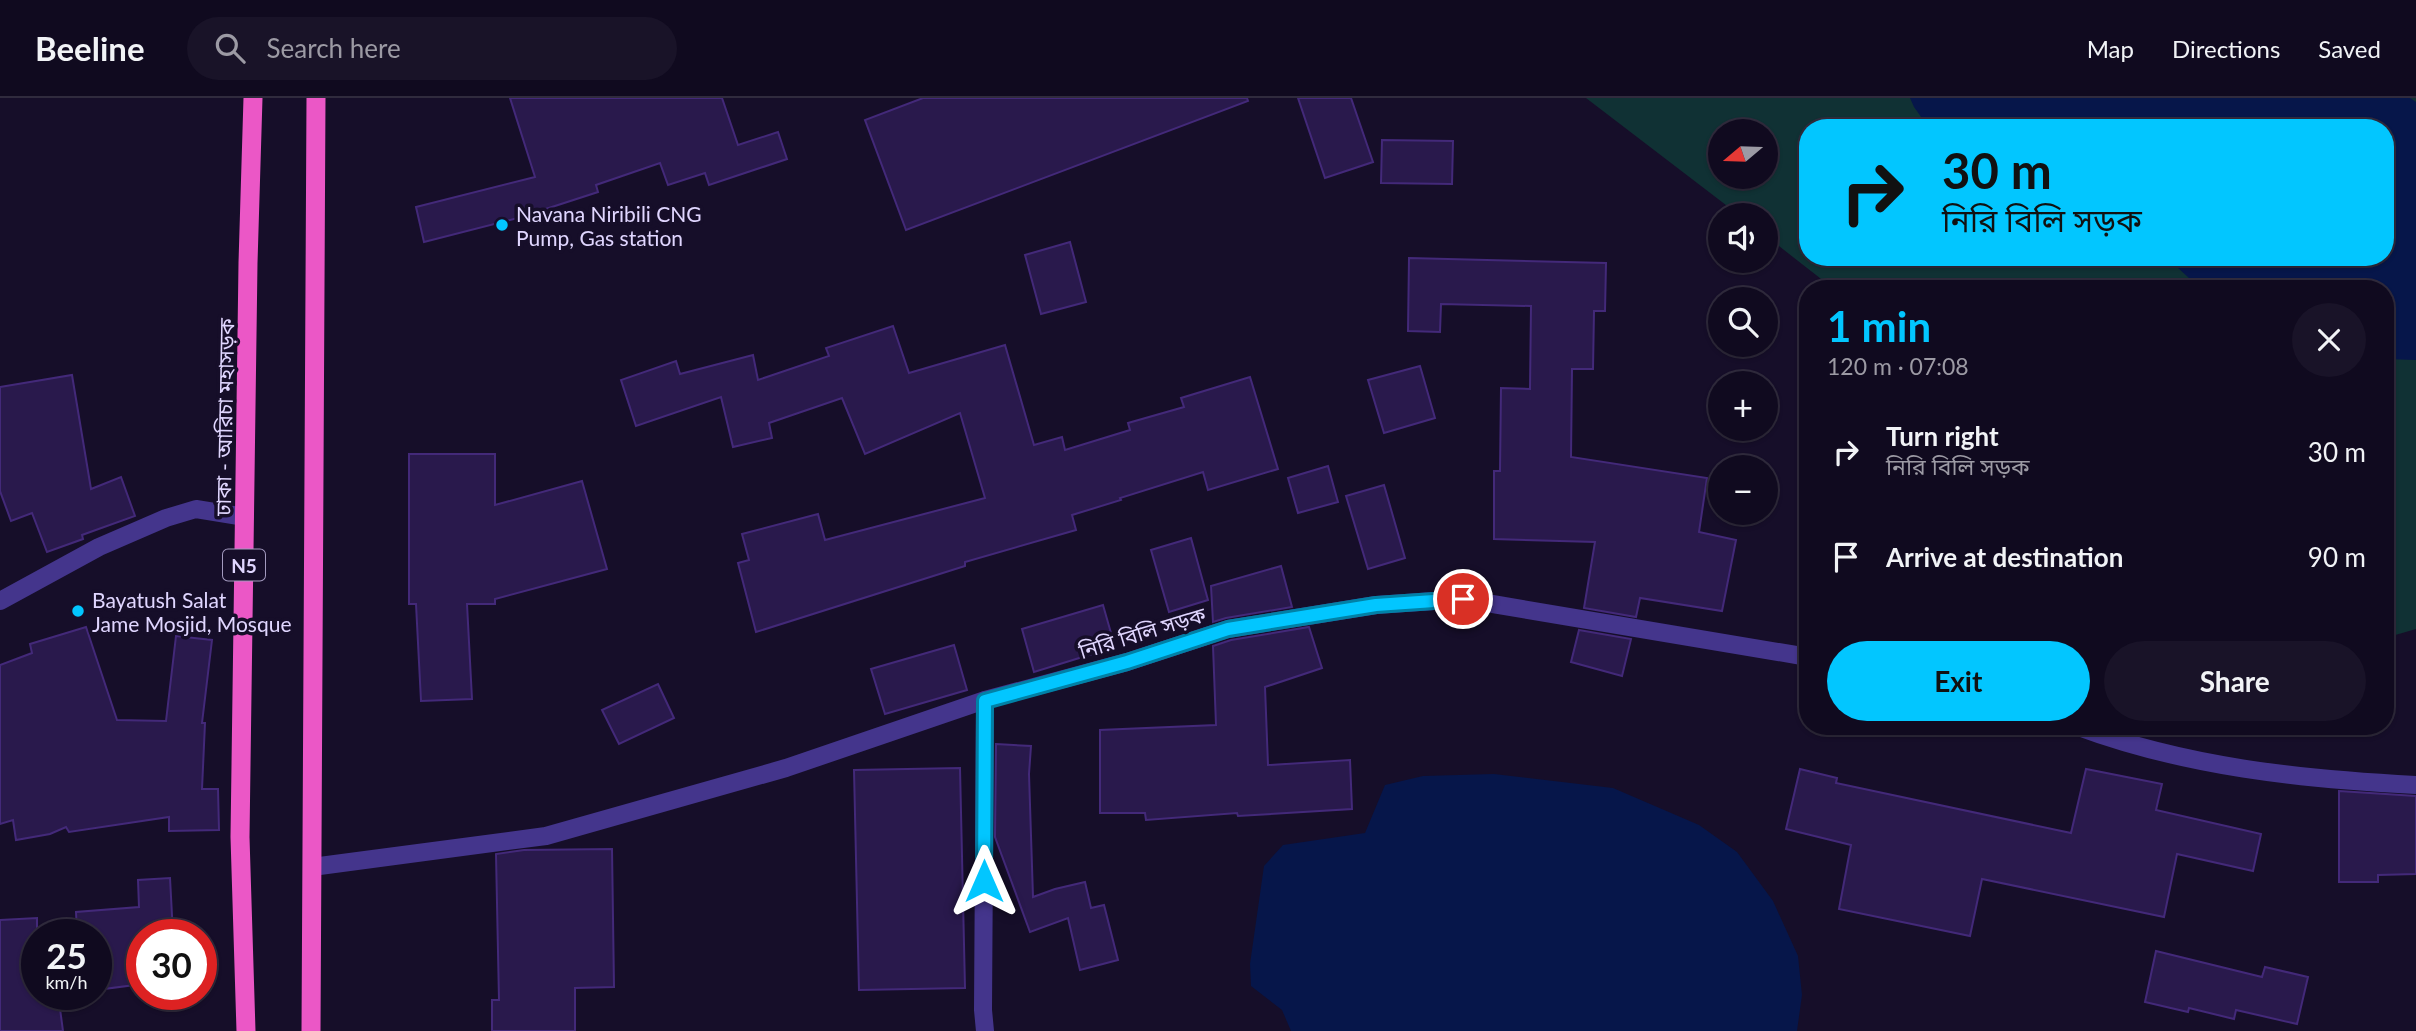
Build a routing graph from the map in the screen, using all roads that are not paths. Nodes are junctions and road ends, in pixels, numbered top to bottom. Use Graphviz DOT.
graph roads {
  1 [pos="253,98"];
  2 [pos="316,98"];
  3 [pos="245,517"];
  4 [pos="0,601"];
  5 [pos="1799,655"];
  6 [pos="985,701"];
  7 [pos="2100,735"];
  8 [pos="2416,785"];
  9 [pos="312,867"];
  10 [pos="246,1031"];
  11 [pos="311,1031"];
  12 [pos="985,1031"];
  1 -- 3 [label="highway, ঢাকা - আরিচা মহাসড়ক / N5"];
  2 -- 9 [label="highway"];
  3 -- 4 [label="street"];
  3 -- 10 [label="highway, ঢাকা - আরিচা মহাসড়ক / N5"];
  5 -- 6 [label="street, নিরি বিলি সড়ক"];
  6 -- 9 [label="street, নিরি বিলি সড়ক"];
  6 -- 12 [label="street"];
  7 -- 8 [label="street"];
  9 -- 11 [label="highway"];
}
